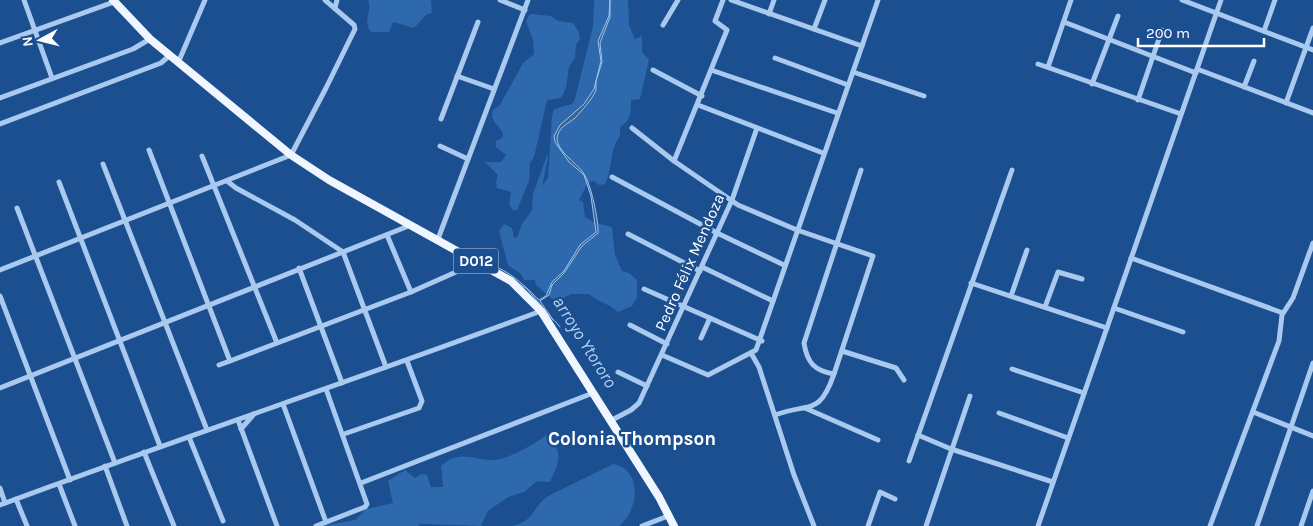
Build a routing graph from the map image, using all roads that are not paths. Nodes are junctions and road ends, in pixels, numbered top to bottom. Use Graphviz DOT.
graph roads {
  1 [pos="24,0"];
  2 [pos="205,0"];
  3 [pos="325,0"];
  4 [pos="336,0"];
  5 [pos="500,0"];
  6 [pos="528,0"];
  7 [pos="678,0"];
  8 [pos="723,0"];
  9 [pos="731,0"];
  10 [pos="774,0"];
  11 [pos="825,0"];
  12 [pos="878,0"];
  13 [pos="1071,0"];
  14 [pos="1182,0"];
  15 [pos="1221,0"];
  16 [pos="1275,0"];
  17 [pos="116,2"];
  18 [pos="335,8"];
  19 [pos="525,10"];
  20 [pos="769,14"];
  21 [pos="1216,14"];
  22 [pos="1118,16"];
  23 [pos="478,22"];
  24 [pos="1064,22"];
  25 [pos="663,25"];
  26 [pos="1313,28"];
  27 [pos="814,29"];
  28 [pos="35,30"];
  29 [pos="1162,30"];
  30 [pos="1264,32"];
  31 [pos="150,39"];
  32 [pos="1110,40"];
  33 [pos="0,43"];
  34 [pos="862,46"];
  35 [pos="1306,48"];
  36 [pos="1313,50"];
  37 [pos="169,56"];
  38 [pos="1154,56"];
  39 [pos="775,58"];
  40 [pos="1254,60"];
  41 [pos="178,63"];
  42 [pos="1038,64"];
  43 [pos="1048,67"];
  44 [pos="653,70"];
  45 [pos="711,70"];
  46 [pos="1196,71"];
  47 [pos="853,72"];
  48 [pos="457,76"];
  49 [pos="52,78"];
  50 [pos="848,84"];
  51 [pos="1092,84"];
  52 [pos="1244,87"];
  53 [pos="494,89"];
  54 [pos="702,96"];
  55 [pos="924,96"];
  56 [pos="0,98"];
  57 [pos="1138,100"];
  58 [pos="1286,103"];
  59 [pos="698,105"];
  60 [pos="837,113"];
  61 [pos="1182,114"];
  62 [pos="1313,114"];
  63 [pos="442,119"];
  64 [pos="0,124"];
  65 [pos="632,128"];
  66 [pos="757,128"];
  67 [pos="440,146"];
  68 [pos="149,150"];
  69 [pos="823,153"];
  70 [pos="291,155"];
  71 [pos="202,156"];
  72 [pos="468,159"];
  73 [pos="674,161"];
  74 [pos="103,164"];
  75 [pos="861,170"];
  76 [pos="1012,170"];
  77 [pos="612,177"];
  78 [pos="227,181"];
  79 [pos="59,182"];
  80 [pos="215,186"];
  81 [pos="732,200"];
  82 [pos="170,204"];
  83 [pos="17,208"];
  84 [pos="125,220"];
  85 [pos="411,225"];
  86 [pos="797,230"];
  87 [pos="717,233"];
  88 [pos="628,234"];
  89 [pos="386,235"];
  90 [pos="81,238"];
  91 [pos="438,239"];
  92 [pos="838,243"];
  93 [pos="1313,243"];
  94 [pos="1027,250"];
  95 [pos="343,252"];
  96 [pos="35,255"];
  97 [pos="1132,258"];
  98 [pos="472,259"];
  99 [pos="784,265"];
  100 [pos="299,268"];
  101 [pos="701,269"];
  102 [pos="0,270"];
  103 [pos="1082,280"];
  104 [pos="971,283"];
  105 [pos="255,286"];
  106 [pos="644,289"];
  107 [pos="411,292"];
  108 [pos="0,296"];
  109 [pos="1011,296"];
  110 [pos="773,302"];
  111 [pos="209,305"];
  112 [pos="684,307"];
  113 [pos="1045,307"];
  114 [pos="1114,308"];
  115 [pos="364,310"];
  116 [pos="541,311"];
  117 [pos="1283,313"];
  118 [pos="710,318"];
  119 [pos="165,322"];
  120 [pos="630,325"];
  121 [pos="321,326"];
  122 [pos="1107,328"];
  123 [pos="1183,332"];
  124 [pos="701,338"];
  125 [pos="120,340"];
  126 [pos="762,341"];
  127 [pos="277,343"];
  128 [pos="667,344"];
  129 [pos="842,352"];
  130 [pos="751,353"];
  131 [pos="662,355"];
  132 [pos="76,358"];
  133 [pos="230,361"];
  134 [pos="407,361"];
  135 [pos="1313,363"];
  136 [pos="219,365"];
  137 [pos="386,367"];
  138 [pos="1012,369"];
  139 [pos="618,372"];
  140 [pos="834,374"];
  141 [pos="31,376"];
  142 [pos="904,380"];
  143 [pos="342,383"];
  144 [pos="647,386"];
  145 [pos="0,388"];
  146 [pos="326,388"];
  147 [pos="1084,392"];
  148 [pos="593,393"];
  149 [pos="970,396"];
  150 [pos="283,404"];
  151 [pos="806,408"];
  152 [pos="1253,412"];
  153 [pos="255,413"];
  154 [pos="1000,413"];
  155 [pos="774,415"];
  156 [pos="238,420"];
  157 [pos="610,421"];
  158 [pos="1292,426"];
  159 [pos="241,429"];
  160 [pos="207,430"];
  161 [pos="344,434"];
  162 [pos="918,435"];
  163 [pos="1313,436"];
  164 [pos="189,437"];
  165 [pos="1068,438"];
  166 [pos="878,440"];
  167 [pos="160,446"];
  168 [pos="951,450"];
  169 [pos="144,452"];
  170 [pos="909,461"];
  171 [pos="115,463"];
  172 [pos="105,466"];
  173 [pos="70,480"];
  174 [pos="1053,482"];
  175 [pos="361,483"];
  176 [pos="59,484"];
  177 [pos="0,488"];
  178 [pos="1313,491"];
  179 [pos="16,499"];
  180 [pos="895,499"];
  181 [pos="3,504"];
  182 [pos="668,516"];
  183 [pos="223,522"];
  184 [pos="326,522"];
  185 [pos="26,526"];
  186 [pos="75,526"];
  187 [pos="127,526"];
  188 [pos="174,526"];
  189 [pos="277,526"];
  190 [pos="316,526"];
  191 [pos="642,526"];
  192 [pos="674,526"];
  193 [pos="814,526"];
  194 [pos="868,526"];
  195 [pos="926,526"];
  196 [pos="1038,526"];
  197 [pos="1210,526"];
  198 [pos="1257,526"];
  199 [pos="1300,526"];
  1 -- 28 [label="street"];
  2 -- 41 [label="street"];
  3 -- 18 [label="street"];
  4 -- 18 [label="street"];
  5 -- 19 [label="street"];
  6 -- 19 [label="street"];
  7 -- 25 [label="street"];
  8 -- 45 [label="street"];
  9 -- 20 [label="street"];
  10 -- 20 [label="street"];
  11 -- 27 [label="street"];
  12 -- 34 [label="street"];
  13 -- 24 [label="street"];
  14 -- 21 [label="street"];
  15 -- 21 [label="street"];
  16 -- 30 [label="street"];
  17 -- 28 [label="street"];
  17 -- 31 [label="main road, D012"];
  18 -- 70 [label="street"];
  19 -- 53 [label="street"];
  20 -- 27 [label="street"];
  21 -- 30 [label="street"];
  21 -- 46 [label="street"];
  22 -- 32 [label="street"];
  23 -- 48 [label="street"];
  24 -- 32 [label="street"];
  24 -- 43 [label="street"];
  26 -- 35 [label="street"];
  27 -- 34 [label="street"];
  28 -- 33 [label="street"];
  28 -- 49 [label="street"];
  29 -- 38 [label="street"];
  30 -- 35 [label="street"];
  31 -- 37 [label="main road, D012"];
  31 -- 49 [label="street"];
  32 -- 38 [label="street"];
  32 -- 51 [label="street"];
  34 -- 47 [label="street"];
  35 -- 36 [label="street"];
  35 -- 58 [label="street"];
  37 -- 41 [label="main road, D012"];
  37 -- 64 [label="street"];
  38 -- 46 [label="street"];
  38 -- 57 [label="street"];
  39 -- 50 [label="street"];
  40 -- 52 [label="street"];
  41 -- 70 [label="main road, D012"];
  42 -- 43 [label="street"];
  43 -- 51 [label="street"];
  44 -- 54 [label="street"];
  45 -- 54 [label="street"];
  45 -- 60 [label="street"];
  46 -- 52 [label="street"];
  46 -- 61 [label="street"];
  47 -- 50 [label="street"];
  47 -- 55 [label="street"];
  48 -- 53 [label="street"];
  48 -- 63 [label="street"];
  49 -- 56 [label="street"];
  50 -- 60 [label="street"];
  51 -- 57 [label="street"];
  52 -- 58 [label="street"];
  53 -- 72 [label="street"];
  54 -- 59 [label="street"];
  57 -- 61 [label="street"];
  58 -- 62 [label="street"];
  59 -- 66 [label="street"];
  59 -- 73 [label="street"];
  60 -- 69 [label="street"];
  61 -- 97 [label="street"];
  65 -- 73 [label="street"];
  66 -- 69 [label="street"];
  66 -- 81 [label="street, Pedro Félix Mendoza"];
  67 -- 72 [label="street"];
  68 -- 82 [label="street"];
  69 -- 86 [label="street"];
  70 -- 78 [label="street"];
  70 -- 85 [label="main road, D012"];
  71 -- 80 [label="street"];
  72 -- 91 [label="street"];
  73 -- 81 [label="street"];
  74 -- 84 [label="street"];
  75 -- 92 [label="street"];
  76 -- 104 [label="street"];
  77 -- 87 [label="street"];
  78 -- 80 [label="street"];
  78 -- 95 [label="street"];
  79 -- 90 [label="street"];
  80 -- 82 [label="street"];
  80 -- 105 [label="street"];
  81 -- 86 [label="street"];
  81 -- 87 [label="street, Pedro Félix Mendoza"];
  82 -- 84 [label="street"];
  82 -- 111 [label="street"];
  83 -- 96 [label="street"];
  84 -- 90 [label="street"];
  84 -- 119 [label="street"];
  85 -- 89 [label="street"];
  85 -- 91 [label="main road, D012"];
  86 -- 92 [label="street"];
  86 -- 99 [label="street"];
  87 -- 99 [label="street"];
  87 -- 101 [label="street, Pedro Félix Mendoza"];
  88 -- 101 [label="street"];
  89 -- 95 [label="street"];
  89 -- 107 [label="street"];
  90 -- 96 [label="street"];
  90 -- 125 [label="street"];
  91 -- 98 [label="main road, D012"];
  92 -- 129 [label="street"];
  92 -- 140 [label="street"];
  93 -- 117 [label="street"];
  94 -- 109 [label="street"];
  95 -- 100 [label="street"];
  95 -- 115 [label="street"];
  96 -- 102 [label="street"];
  96 -- 132 [label="street"];
  97 -- 114 [label="street"];
  97 -- 117 [label="street"];
  98 -- 107 [label="street"];
  98 -- 116 [label="main road, D012"];
  99 -- 110 [label="street"];
  100 -- 105 [label="street"];
  100 -- 121 [label="street"];
  101 -- 110 [label="street"];
  101 -- 112 [label="street, Pedro Félix Mendoza"];
  103 -- 113 [label="street"];
  104 -- 109 [label="street"];
  104 -- 162 [label="street"];
  105 -- 111 [label="street"];
  105 -- 127 [label="street"];
  106 -- 112 [label="street"];
  107 -- 115 [label="street"];
  108 -- 141 [label="street"];
  109 -- 113 [label="street"];
  110 -- 126 [label="street"];
  111 -- 119 [label="street"];
  111 -- 133 [label="street"];
  112 -- 118 [label="street"];
  112 -- 128 [label="street, Pedro Félix Mendoza"];
  113 -- 122 [label="street"];
  114 -- 122 [label="street"];
  114 -- 123 [label="street"];
  115 -- 121 [label="street"];
  115 -- 137 [label="street"];
  116 -- 134 [label="street"];
  116 -- 148 [label="main road, D012"];
  117 -- 152 [label="street"];
  118 -- 124 [label="street"];
  118 -- 126 [label="street"];
  119 -- 125 [label="street"];
  119 -- 160 [label="street"];
  120 -- 128 [label="street"];
  121 -- 127 [label="street"];
  121 -- 143 [label="street"];
  122 -- 147 [label="street"];
  125 -- 132 [label="street"];
  125 -- 167 [label="street"];
  126 -- 130 [label="street"];
  127 -- 133 [label="street"];
  128 -- 131 [label="street, Pedro Félix Mendoza"];
  129 -- 140 [label="street"];
  129 -- 142 [label="street"];
  130 -- 131 [label="street"];
  130 -- 155 [label="street"];
  131 -- 144 [label="street, Pedro Félix Mendoza"];
  132 -- 141 [label="street"];
  132 -- 171 [label="street"];
  133 -- 136 [label="street"];
  134 -- 137 [label="street"];
  134 -- 161 [label="street"];
  135 -- 158 [label="street"];
  137 -- 143 [label="street"];
  138 -- 147 [label="street"];
  139 -- 144 [label="street"];
  140 -- 151 [label="street"];
  141 -- 145 [label="street"];
  141 -- 173 [label="street"];
  143 -- 146 [label="street"];
  144 -- 157 [label="street, Pedro Félix Mendoza"];
  146 -- 150 [label="street"];
  146 -- 161 [label="street"];
  147 -- 165 [label="street"];
  148 -- 157 [label="main road, D012"];
  148 -- 175 [label="street"];
  149 -- 168 [label="street"];
  150 -- 153 [label="street"];
  150 -- 184 [label="street"];
  151 -- 155 [label="street"];
  151 -- 166 [label="street"];
  152 -- 158 [label="street"];
  152 -- 197 [label="street"];
  153 -- 156 [label="street"];
  153 -- 159 [label="street"];
  154 -- 165 [label="street"];
  155 -- 193 [label="street"];
  156 -- 159 [label="street"];
  156 -- 160 [label="street"];
  157 -- 182 [label="main road, D012"];
  158 -- 163 [label="street"];
  158 -- 198 [label="street"];
  159 -- 189 [label="street"];
  160 -- 164 [label="street"];
  161 -- 175 [label="street"];
  162 -- 168 [label="street"];
  162 -- 170 [label="street"];
  164 -- 167 [label="street"];
  164 -- 183 [label="street"];
  165 -- 174 [label="street"];
  167 -- 169 [label="street"];
  168 -- 174 [label="street"];
  168 -- 195 [label="street"];
  169 -- 171 [label="street"];
  169 -- 188 [label="street"];
  171 -- 172 [label="street"];
  172 -- 173 [label="street"];
  172 -- 187 [label="street"];
  173 -- 176 [label="street"];
  174 -- 196 [label="street"];
  175 -- 184 [label="street"];
  176 -- 179 [label="street"];
  176 -- 186 [label="street"];
  177 -- 181 [label="street"];
  178 -- 199 [label="street"];
  179 -- 181 [label="street"];
  179 -- 185 [label="street"];
  180 -- 194 [label="street"];
  182 -- 191 [label="street"];
  182 -- 192 [label="main road, D012"];
  184 -- 190 [label="street"];
}
